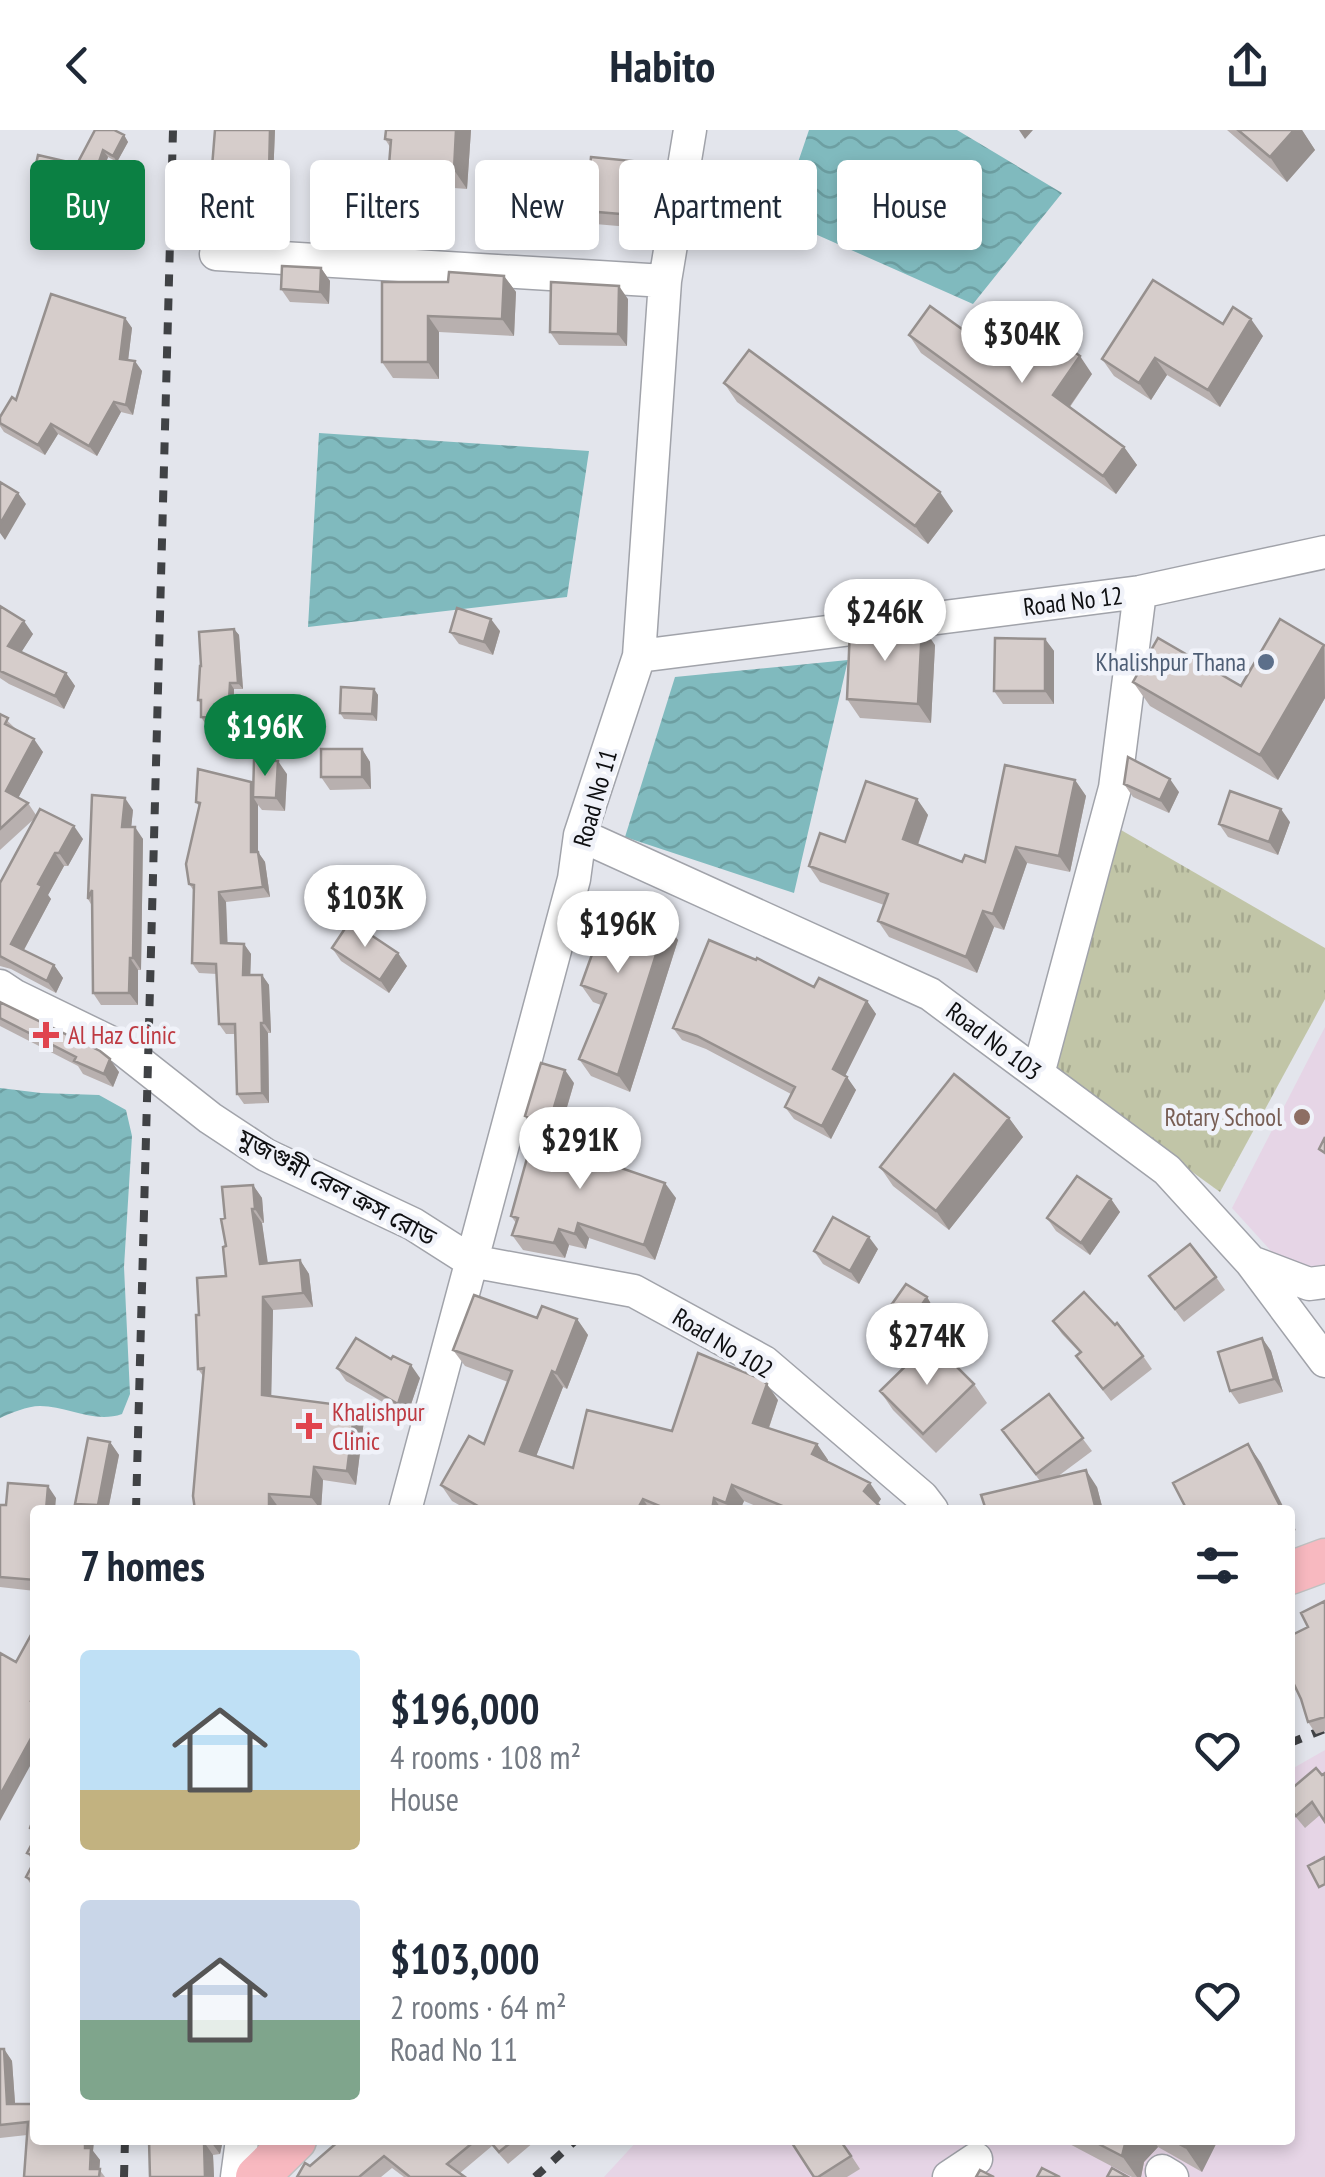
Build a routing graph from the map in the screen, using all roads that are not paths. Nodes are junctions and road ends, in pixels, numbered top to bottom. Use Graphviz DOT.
graph roads {
  1 [pos="690,130"];
  2 [pos="216,254"];
  3 [pos="665,281"];
  4 [pos="1325,552"];
  5 [pos="1140,592"];
  6 [pos="639,656"];
  7 [pos="580,835"];
  8 [pos="0,986"];
  9 [pos="1038,1074"];
  10 [pos="471,1262"];
  11 [pos="1251,1262"];
  12 [pos="1325,1282"];
  13 [pos="1325,1361"];
  14 [pos="405,1505"];
  15 [pos="928,1505"];
  16 [pos="1325,1560"];
  17 [pos="1295,1571"];
  18 [pos="241,2145"];
  19 [pos="289,2145"];
  20 [pos="237,2177"];
  21 [pos="257,2177"];
  1 -- 3 [label="street, Road No 11"];
  2 -- 3 [label="street"];
  3 -- 6 [label="street, Road No 11"];
  4 -- 5 [label="street, Road No 12"];
  5 -- 6 [label="street, Road No 12"];
  5 -- 9 [label="street"];
  6 -- 7 [label="street, Road No 11"];
  7 -- 9 [label="street, Road No 103"];
  7 -- 10 [label="street, Road No 11"];
  8 -- 10 [label="street, মুজগুন্নী রেল ক্রস রোড"];
  9 -- 11 [label="street, Road No 103"];
  10 -- 14 [label="street, Road No 11"];
  10 -- 15 [label="street, Road No 102"];
  11 -- 12 [label="street"];
  11 -- 13 [label="street, Road No 103"];
  16 -- 17 [label="main road"];
  18 -- 20 [label="street"];
  19 -- 21 [label="main road"];
}
